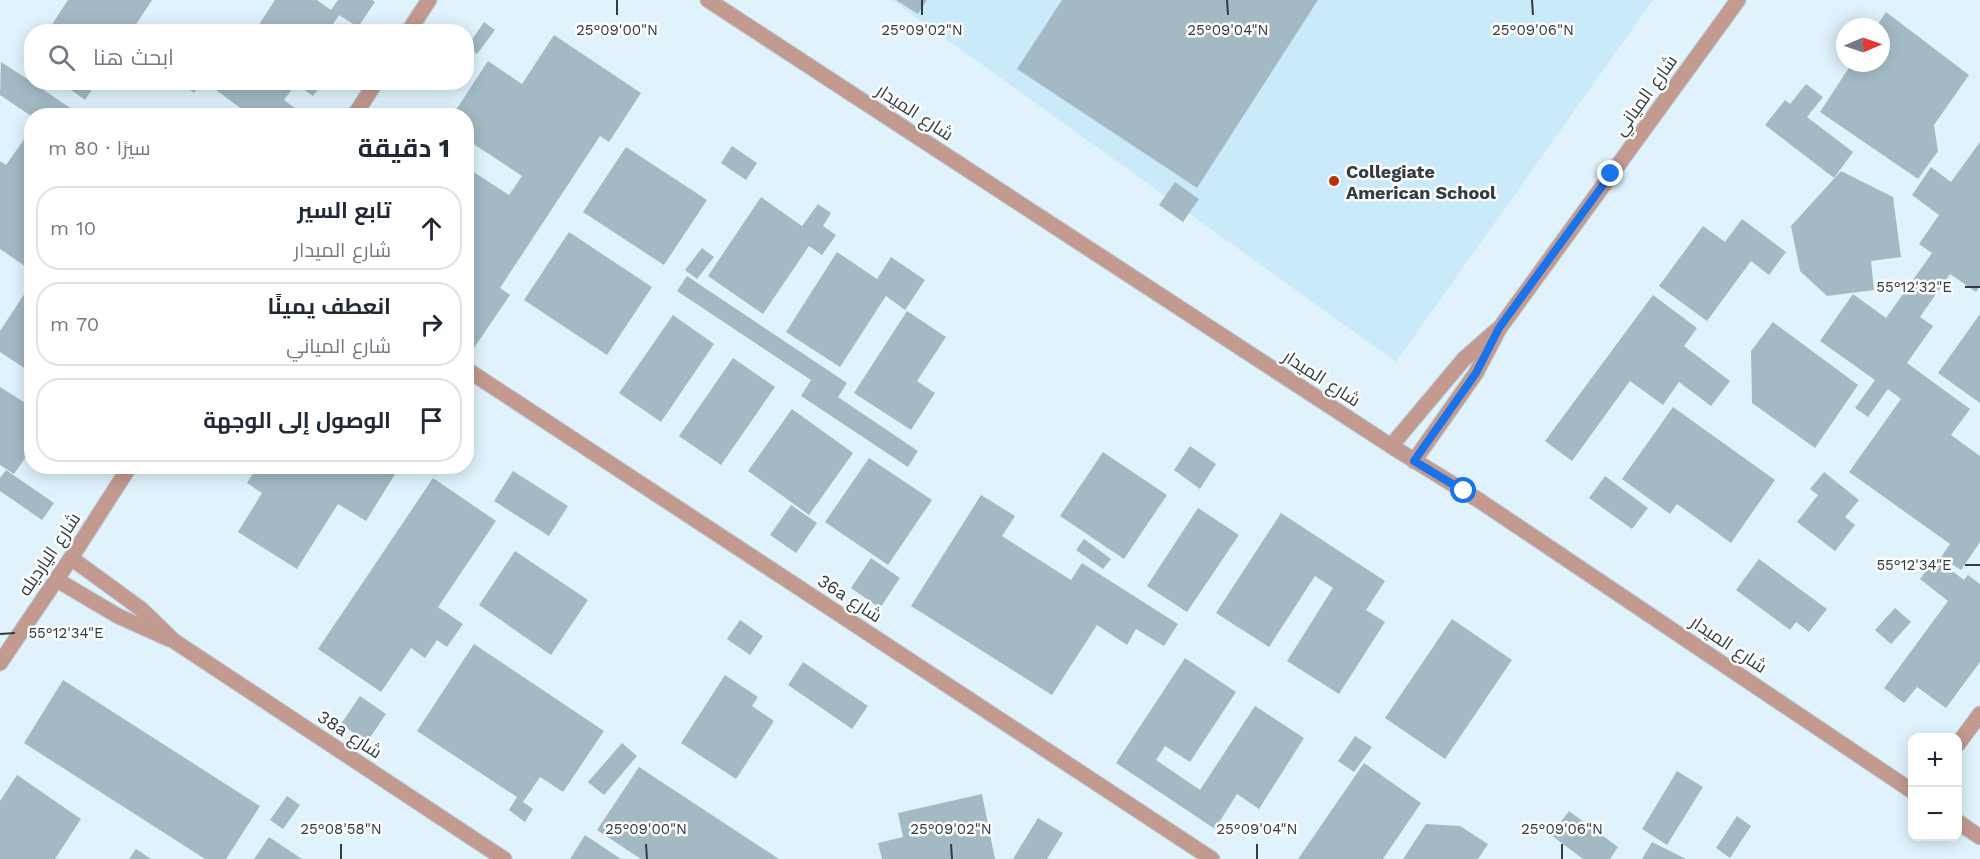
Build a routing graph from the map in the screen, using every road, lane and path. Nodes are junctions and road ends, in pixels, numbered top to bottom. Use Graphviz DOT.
graph roads {
  1 [pos="429,0"];
  2 [pos="708,0"];
  3 [pos="1738,0"];
  4 [pos="413,24"];
  5 [pos="371,90"];
  6 [pos="359,108"];
  7 [pos="1499,328"];
  8 [pos="474,374"];
  9 [pos="1391,446"];
  10 [pos="1414,461"];
  11 [pos="125,474"];
  12 [pos="71,558"];
  13 [pos="57,580"];
  14 [pos="174,641"];
  15 [pos="0,663"];
  16 [pos="1980,714"];
  17 [pos="1962,739"];
  18 [pos="1908,788"];
  19 [pos="1962,825"];
  20 [pos="1980,837"];
  21 [pos="504,859"];
  22 [pos="1212,859"];
  1 -- 4 [label="street"];
  2 -- 9 [label="street, شارع الميدار"];
  3 -- 7 [label="street, شارع المياني"];
  5 -- 6 [label="street"];
  7 -- 9 [label="street, شارع المياني"];
  7 -- 10 [label="street, شارع المياني"];
  8 -- 22 [label="street, 36a شارع"];
  9 -- 10 [label="street, شارع الميدار"];
  10 -- 18 [label="street, شارع الميدار"];
  11 -- 12 [label="street, شارع اليارديله"];
  12 -- 13 [label="street, شارع اليارديله"];
  12 -- 14 [label="street, 38a شارع"];
  13 -- 14 [label="street, 38a شارع"];
  13 -- 15 [label="street, شارع اليارديله"];
  14 -- 21 [label="street, 38a شارع"];
  16 -- 17 [label="street"];
  19 -- 20 [label="street"];
}
